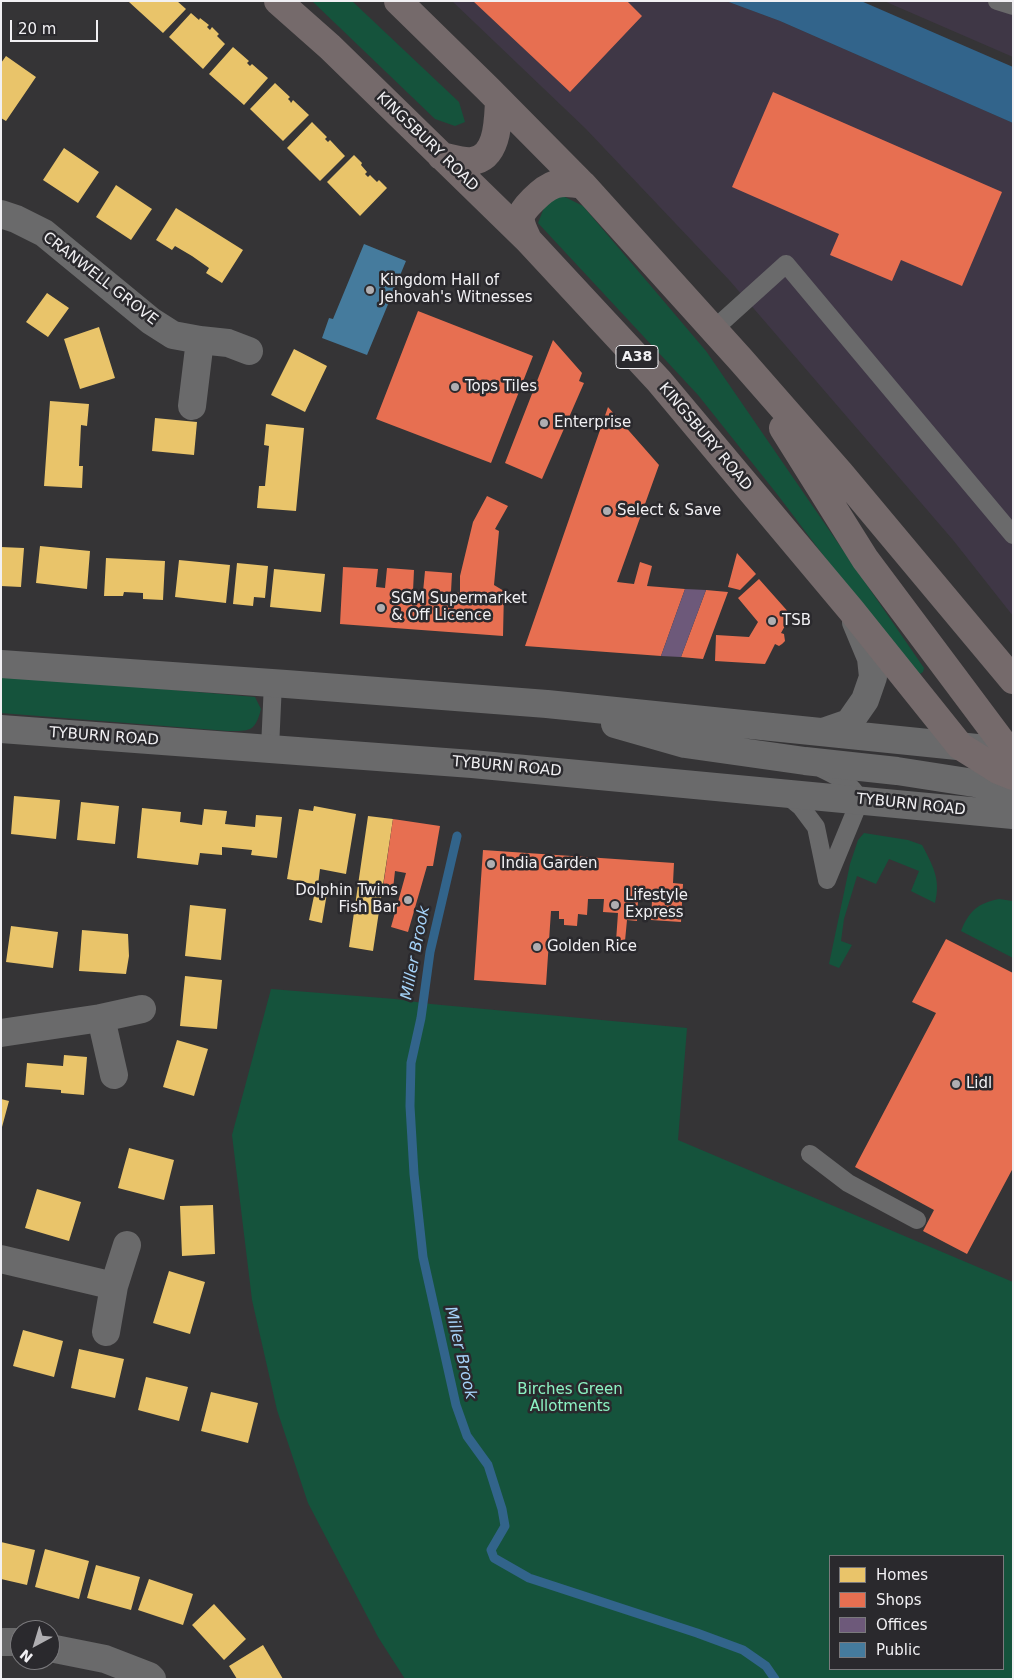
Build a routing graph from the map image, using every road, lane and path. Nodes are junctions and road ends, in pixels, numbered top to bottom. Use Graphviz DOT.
graph roads {
  1 [pos="278,1"];
  2 [pos="398,1"];
  3 [pos="997,1"];
  4 [pos="1013,6"];
  5 [pos="499,102"];
  6 [pos="442,156"];
  7 [pos="583,185"];
  8 [pos="1,214"];
  9 [pos="528,240"];
  10 [pos="713,330"];
  11 [pos="200,340"];
  12 [pos="249,351"];
  13 [pos="741,360"];
  14 [pos="192,406"];
  15 [pos="1013,535"];
  16 [pos="851,610"];
  17 [pos="1,664"];
  18 [pos="1013,680"];
  19 [pos="273,683"];
  20 [pos="547,704"];
  21 [pos="1,729"];
  22 [pos="823,732"];
  23 [pos="960,746"];
  24 [pos="270,748"];
  25 [pos="1012,758"];
  26 [pos="804,761"];
  27 [pos="987,785"];
  28 [pos="783,792"];
  29 [pos="860,800"];
  30 [pos="1012,810"];
  31 [pos="142,1009"];
  32 [pos="100,1018"];
  33 [pos="1,1032"];
  34 [pos="114,1075"];
  35 [pos="810,1154"];
  36 [pos="917,1220"];
  37 [pos="127,1245"];
  38 [pos="1,1259"];
  39 [pos="114,1286"];
  40 [pos="106,1332"];
  41 [pos="60,1650"];
  42 [pos="152,1679"];
  1 -- 6 [label="highway, KINGSBURY ROAD / A38"];
  2 -- 5 [label="highway"];
  3 -- 4 [label="lane"];
  5 -- 6 [label="highway"];
  5 -- 7 [label="highway"];
  6 -- 9 [label="highway, KINGSBURY ROAD / A38"];
  7 -- 9 [label="highway"];
  7 -- 10 [label="highway"];
  8 -- 11 [label="main road, CRANWELL GROVE"];
  9 -- 16 [label="highway, KINGSBURY ROAD / A38"];
  10 -- 13 [label="highway"];
  10 -- 15 [label="lane"];
  11 -- 12 [label="main road, CRANWELL GROVE"];
  11 -- 14 [label="main road"];
  13 -- 18 [label="highway"];
  13 -- 25 [label="highway"];
  16 -- 22 [label="main road"];
  16 -- 23 [label="highway, KINGSBURY ROAD / A38"];
  17 -- 19 [label="main road"];
  19 -- 20 [label="main road"];
  19 -- 24 [label="lane"];
  20 -- 22 [label="main road"];
  20 -- 26 [label="main road"];
  21 -- 24 [label="main road, TYBURN ROAD"];
  22 -- 23 [label="main road"];
  23 -- 25 [label="highway, A38"];
  23 -- 27 [label="main road, KINGSBURY ROAD"];
  24 -- 28 [label="main road, TYBURN ROAD"];
  26 -- 27 [label="main road"];
  26 -- 29 [label="lane"];
  27 -- 30 [label="main road, KINGSBURY ROAD"];
  28 -- 29 [label="main road, TYBURN ROAD"];
  28 -- 29 [label="lane"];
  29 -- 30 [label="main road, TYBURN ROAD"];
  31 -- 32 [label="main road"];
  32 -- 33 [label="main road"];
  32 -- 34 [label="main road"];
  35 -- 36 [label="lane"];
  37 -- 39 [label="main road"];
  38 -- 39 [label="main road"];
  39 -- 40 [label="main road"];
  41 -- 42 [label="main road"];
}
